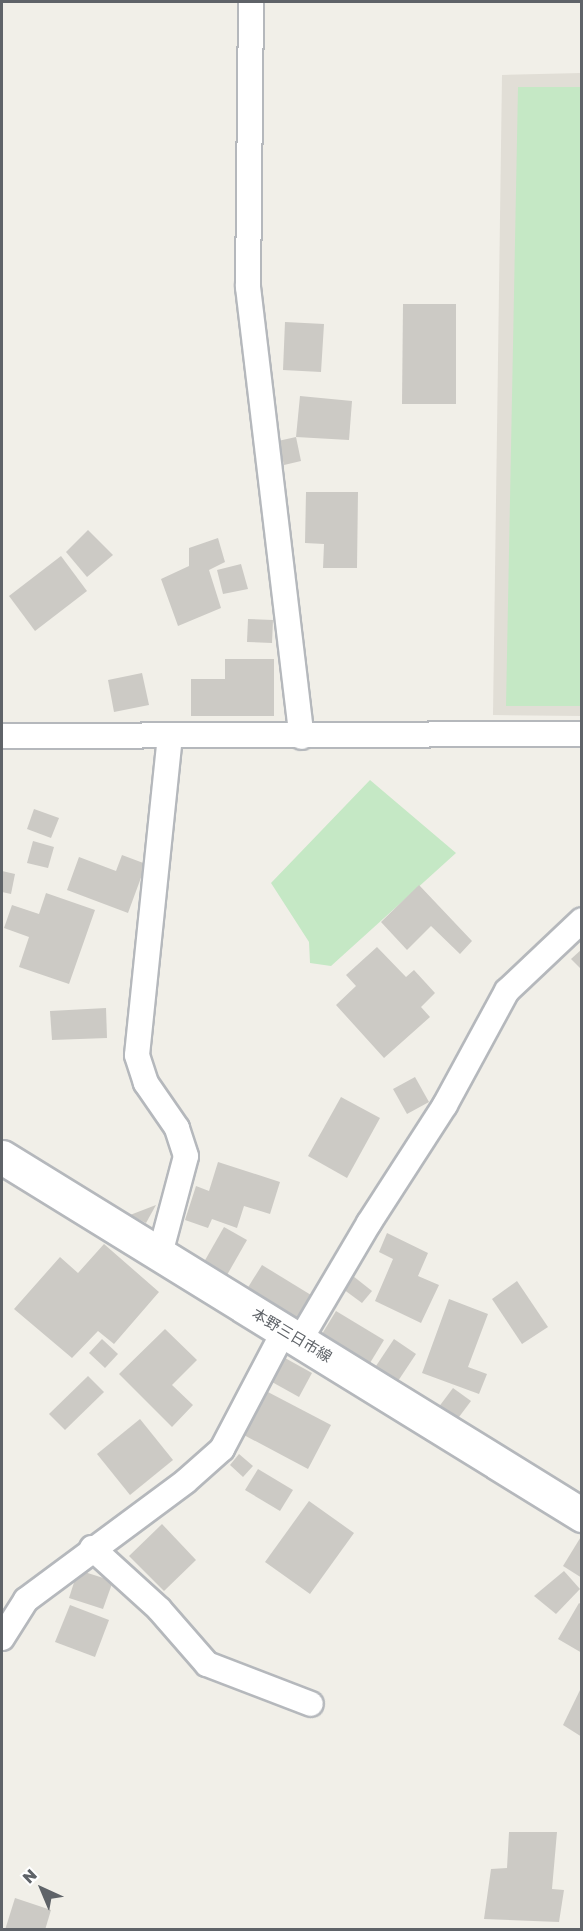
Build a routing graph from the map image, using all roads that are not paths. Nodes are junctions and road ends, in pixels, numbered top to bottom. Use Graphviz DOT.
graph roads {
  1 [pos="251,2"];
  2 [pos="582,734"];
  3 [pos="2,736"];
  4 [pos="170,736"];
  5 [pos="302,737"];
  6 [pos="582,920"];
  7 [pos="2,1157"];
  8 [pos="160,1254"];
  9 [pos="292,1335"];
  10 [pos="582,1515"];
  11 [pos="92,1548"];
  12 [pos="2,1638"];
  13 [pos="311,1704"];
  1 -- 5 [label="street"];
  2 -- 5 [label="street"];
  3 -- 4 [label="street"];
  4 -- 5 [label="street"];
  4 -- 8 [label="street"];
  6 -- 9 [label="street"];
  7 -- 8 [label="main road, 本野三日市線"];
  8 -- 9 [label="main road, 本野三日市線"];
  9 -- 10 [label="main road, 本野三日市線"];
  9 -- 11 [label="street"];
  11 -- 12 [label="street"];
  11 -- 13 [label="street"];
}
